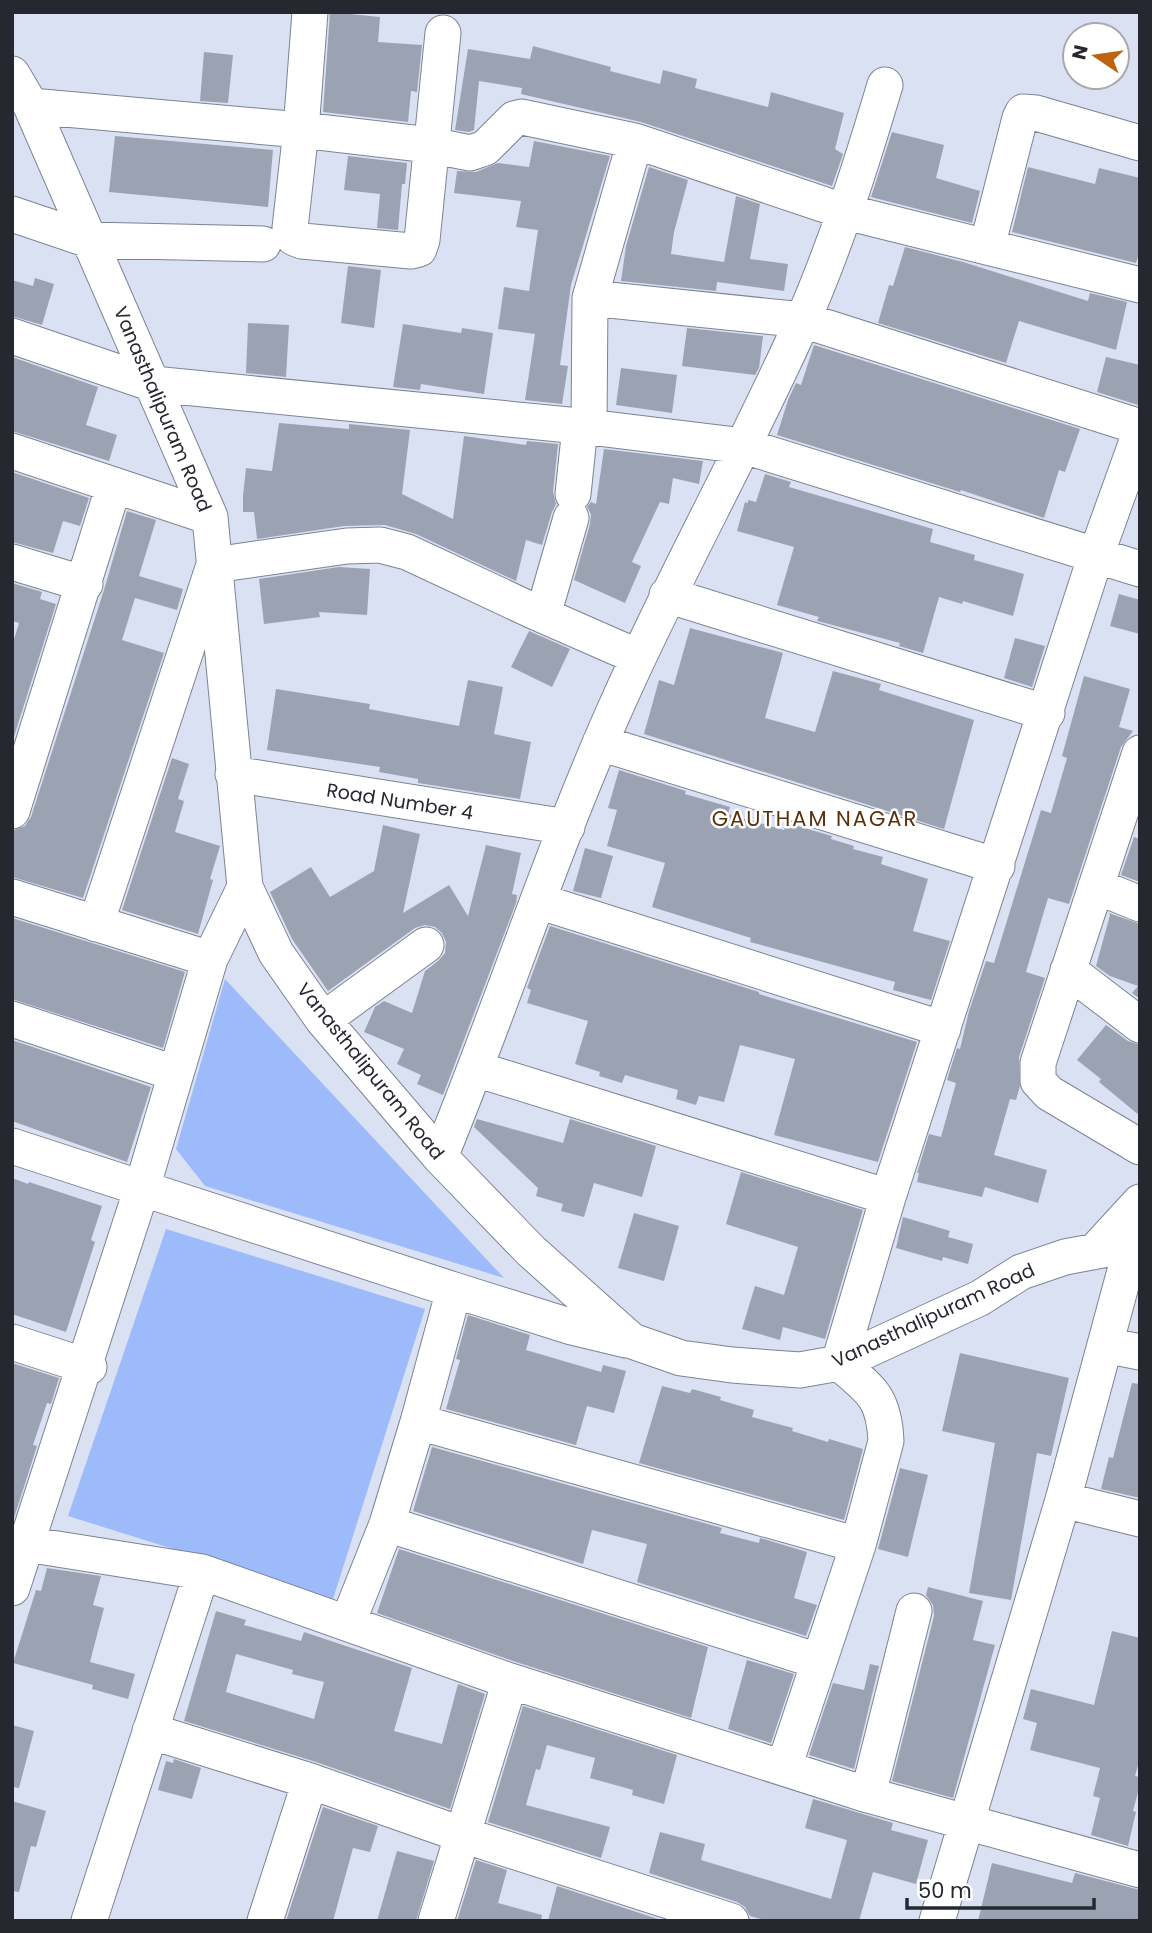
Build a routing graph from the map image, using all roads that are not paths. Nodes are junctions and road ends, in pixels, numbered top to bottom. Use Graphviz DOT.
graph roads {
  1 [pos="310,12"];
  2 [pos="443,33"];
  3 [pos="12,74"];
  4 [pos="886,85"];
  5 [pos="31,106"];
  6 [pos="301,130"];
  7 [pos="635,141"];
  8 [pos="1140,143"];
  9 [pos="430,145"];
  10 [pos="846,212"];
  11 [pos="12,214"];
  12 [pos="89,240"];
  13 [pos="263,244"];
  14 [pos="986,247"];
  15 [pos="1140,285"];
  16 [pos="590,298"];
  17 [pos="803,320"];
  18 [pos="12,336"];
  19 [pos="153,384"];
  20 [pos="585,427"];
  21 [pos="1140,427"];
  22 [pos="1140,433"];
  23 [pos="744,446"];
  24 [pos="12,451"];
  25 [pos="114,485"];
  26 [pos="210,517"];
  27 [pos="1096,555"];
  28 [pos="12,562"];
  29 [pos="214,565"];
  30 [pos="1140,569"];
  31 [pos="85,584"];
  32 [pos="667,595"];
  33 [pos="543,615"];
  34 [pos="638,657"];
  35 [pos="1047,713"];
  36 [pos="600,743"];
  37 [pos="1140,753"];
  38 [pos="233,774"];
  39 [pos="12,811"];
  40 [pos="1129,819"];
  41 [pos="567,827"];
  42 [pos="997,866"];
  43 [pos="1096,886"];
  44 [pos="244,887"];
  45 [pos="12,897"];
  46 [pos="538,901"];
  47 [pos="1140,904"];
  48 [pos="96,923"];
  49 [pos="426,945"];
  50 [pos="209,959"];
  51 [pos="1068,971"];
  52 [pos="12,1019"];
  53 [pos="323,1020"];
  54 [pos="1140,1025"];
  55 [pos="943,1029"];
  56 [pos="476,1069"];
  57 [pos="174,1073"];
  58 [pos="12,1146"];
  59 [pos="1140,1147"];
  60 [pos="440,1157"];
  61 [pos="142,1188"];
  62 [pos="888,1197"];
  63 [pos="1140,1202"];
  64 [pos="1136,1244"];
  65 [pos="1096,1251"];
  66 [pos="454,1290"];
  67 [pos="632,1341"];
  68 [pos="12,1342"];
  69 [pos="1105,1345"];
  70 [pos="1140,1352"];
  71 [pos="839,1363"];
  72 [pos="87,1366"];
  73 [pos="418,1422"];
  74 [pos="1063,1500"];
  75 [pos="1140,1519"];
  76 [pos="387,1524"];
  77 [pos="26,1544"];
  78 [pos="858,1545"];
  79 [pos="202,1572"];
  80 [pos="12,1588"];
  81 [pos="914,1611"];
  82 [pos="348,1622"];
  83 [pos="818,1661"];
  84 [pos="510,1681"];
  85 [pos="149,1731"];
  86 [pos="784,1767"];
  87 [pos="310,1781"];
  88 [pos="868,1795"];
  89 [pos="967,1824"];
  90 [pos="464,1836"];
  91 [pos="1139,1867"];
  92 [pos="89,1921"];
  93 [pos="265,1921"];
  94 [pos="436,1921"];
  95 [pos="731,1921"];
  96 [pos="937,1921"];
  1 -- 6 [label="street"];
  2 -- 9 [label="street"];
  3 -- 5 [label="street, Vanasthalipuram Road"];
  4 -- 10 [label="street"];
  5 -- 6 [label="street"];
  5 -- 12 [label="street, Vanasthalipuram Road"];
  6 -- 9 [label="street"];
  6 -- 9 [label="street"];
  7 -- 9 [label="street"];
  7 -- 10 [label="street"];
  7 -- 16 [label="street"];
  8 -- 14 [label="street"];
  10 -- 14 [label="street"];
  10 -- 17 [label="street"];
  11 -- 12 [label="street"];
  12 -- 13 [label="street"];
  12 -- 19 [label="street, Vanasthalipuram Road"];
  14 -- 15 [label="street"];
  16 -- 17 [label="street"];
  16 -- 20 [label="street"];
  17 -- 21 [label="street"];
  17 -- 23 [label="street"];
  18 -- 19 [label="street"];
  19 -- 20 [label="street"];
  19 -- 26 [label="street, Vanasthalipuram Road"];
  20 -- 23 [label="street"];
  20 -- 33 [label="street"];
  22 -- 27 [label="street"];
  23 -- 27 [label="street"];
  23 -- 32 [label="street"];
  24 -- 25 [label="street"];
  25 -- 26 [label="street"];
  25 -- 31 [label="street"];
  26 -- 29 [label="street, Vanasthalipuram Road"];
  27 -- 30 [label="street"];
  27 -- 35 [label="street"];
  28 -- 31 [label="street"];
  29 -- 33 [label="street"];
  29 -- 38 [label="street, Vanasthalipuram Road"];
  29 -- 48 [label="street"];
  31 -- 39 [label="street"];
  32 -- 34 [label="street"];
  32 -- 35 [label="street"];
  33 -- 34 [label="street"];
  34 -- 36 [label="street"];
  35 -- 42 [label="street"];
  36 -- 41 [label="street"];
  36 -- 42 [label="street"];
  37 -- 40 [label="street"];
  38 -- 41 [label="street, Road Number 4"];
  38 -- 44 [label="street, Vanasthalipuram Road"];
  40 -- 43 [label="street"];
  41 -- 46 [label="street"];
  42 -- 55 [label="street"];
  43 -- 47 [label="street"];
  43 -- 51 [label="street"];
  44 -- 50 [label="street"];
  44 -- 53 [label="street, Vanasthalipuram Road"];
  45 -- 48 [label="street"];
  46 -- 55 [label="street"];
  46 -- 56 [label="street"];
  48 -- 50 [label="street"];
  49 -- 53 [label="street"];
  50 -- 57 [label="street"];
  51 -- 54 [label="street"];
  51 -- 59 [label="street"];
  52 -- 57 [label="street"];
  53 -- 60 [label="street, Vanasthalipuram Road"];
  55 -- 62 [label="street"];
  56 -- 60 [label="street"];
  56 -- 62 [label="street"];
  57 -- 61 [label="street"];
  58 -- 61 [label="street"];
  60 -- 67 [label="street, Vanasthalipuram Road"];
  61 -- 66 [label="street"];
  61 -- 72 [label="street"];
  62 -- 71 [label="street"];
  63 -- 65 [label="street"];
  64 -- 65 [label="street, Vanasthalipuram Road"];
  64 -- 69 [label="street"];
  65 -- 71 [label="street, Vanasthalipuram Road"];
  66 -- 67 [label="street"];
  66 -- 73 [label="street"];
  67 -- 71 [label="street, Vanasthalipuram Road"];
  68 -- 72 [label="street"];
  69 -- 70 [label="street"];
  69 -- 74 [label="street"];
  71 -- 78 [label="street"];
  72 -- 77 [label="street"];
  73 -- 76 [label="street"];
  73 -- 78 [label="street"];
  74 -- 75 [label="street"];
  74 -- 89 [label="street"];
  76 -- 82 [label="street"];
  76 -- 83 [label="street"];
  77 -- 79 [label="street"];
  77 -- 80 [label="street"];
  78 -- 83 [label="street"];
  79 -- 82 [label="street"];
  79 -- 85 [label="street"];
  81 -- 88 [label="street"];
  82 -- 84 [label="street"];
  83 -- 86 [label="street"];
  84 -- 86 [label="street"];
  84 -- 90 [label="street"];
  85 -- 87 [label="street"];
  85 -- 92 [label="street"];
  86 -- 88 [label="street"];
  87 -- 90 [label="street"];
  87 -- 93 [label="street"];
  88 -- 89 [label="street"];
  89 -- 91 [label="street"];
  89 -- 96 [label="street"];
  90 -- 94 [label="street"];
  90 -- 95 [label="street"];
}
